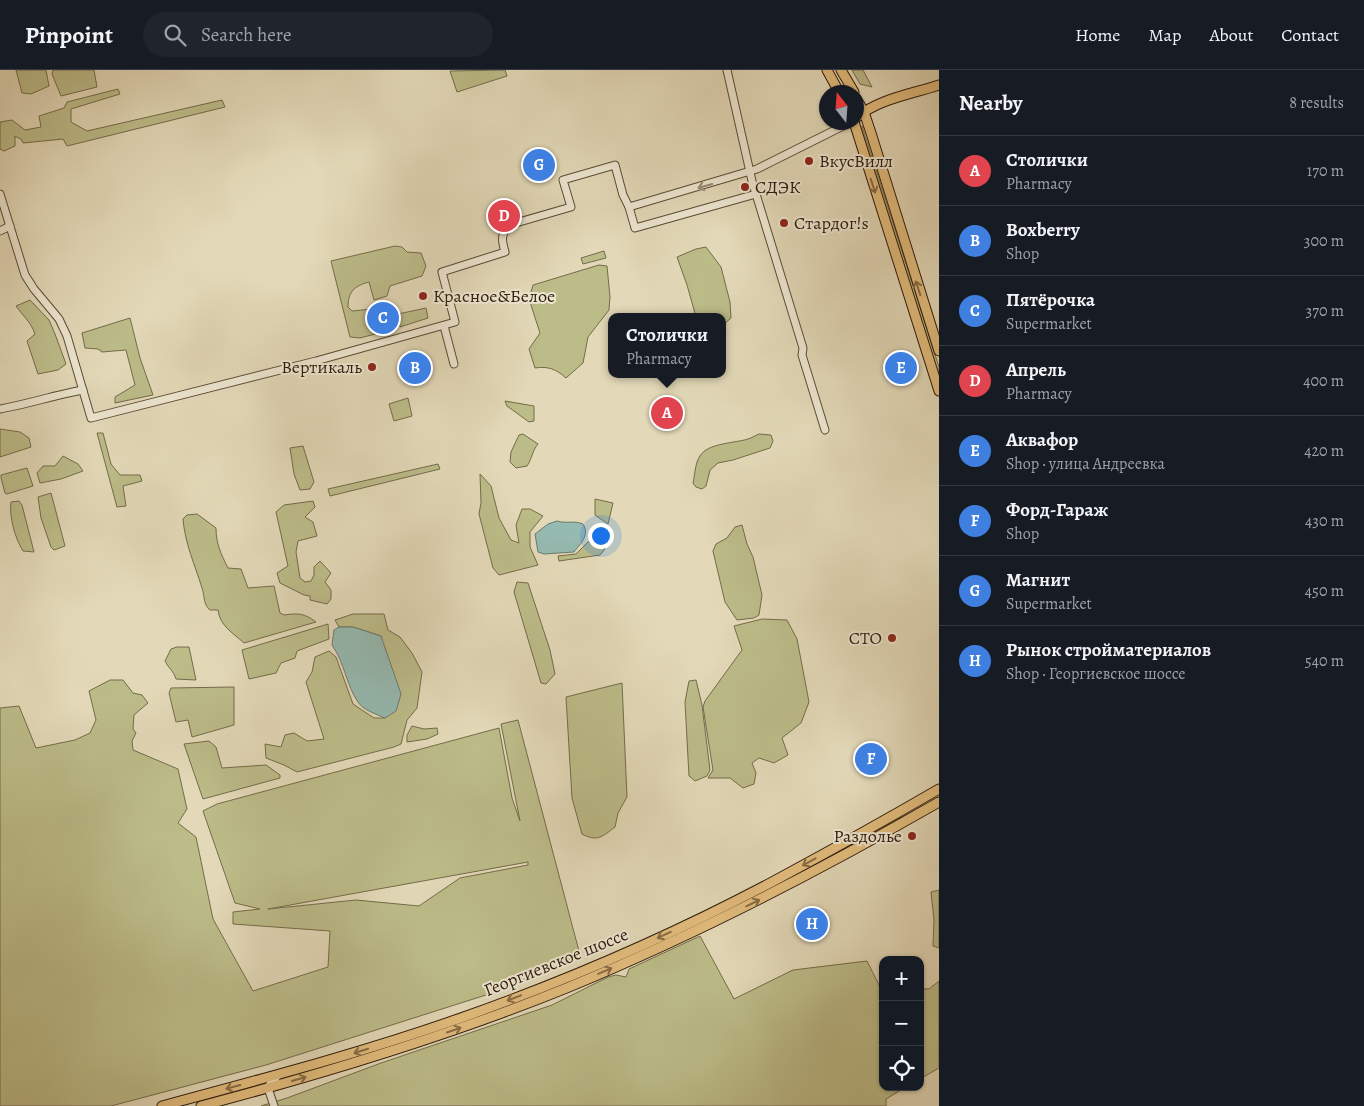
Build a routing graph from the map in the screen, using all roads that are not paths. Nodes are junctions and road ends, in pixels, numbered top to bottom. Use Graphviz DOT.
graph roads {
  1 [pos="726,70"];
  2 [pos="827,70"];
  3 [pos="841,70"];
  4 [pos="835,85"];
  5 [pos="850,85"];
  6 [pos="939,85"];
  7 [pos="939,91"];
  8 [pos="864,114"];
  9 [pos="864,115"];
  10 [pos="864,128"];
  11 [pos="836,130"];
  12 [pos="855,130"];
  13 [pos="751,171"];
  14 [pos="0,194"];
  15 [pos="756,194"];
  16 [pos="629,207"];
  17 [pos="10,226"];
  18 [pos="0,231"];
  19 [pos="444,326"];
  20 [pos="939,351"];
  21 [pos="454,364"];
  22 [pos="83,390"];
  23 [pos="939,391"];
  24 [pos="0,409"];
  25 [pos="825,430"];
  26 [pos="939,789"];
  27 [pos="939,802"];
  28 [pos="899,812"];
  29 [pos="905,822"];
  30 [pos="280,1074"];
  31 [pos="268,1088"];
  32 [pos="162,1106"];
  33 [pos="201,1106"];
  34 [pos="274,1106"];
  1 -- 13 [label="street"];
  2 -- 4 [label="main road"];
  3 -- 5 [label="main road"];
  6 -- 8 [label="main road"];
  7 -- 9 [label="main road"];
  20 -- 10 [label="main road, one-way"];
  11 -- 13 [label="street"];
  12 -- 23 [label="main road, one-way"];
  13 -- 15 [label="street"];
  13 -- 16 [label="street, one-way"];
  14 -- 17 [label="street"];
  15 -- 16 [label="street"];
  15 -- 25 [label="street"];
  16 -- 19 [label="street"];
  17 -- 18 [label="street"];
  17 -- 22 [label="street"];
  19 -- 21 [label="street"];
  19 -- 22 [label="street"];
  22 -- 24 [label="street"];
  26 -- 28 [label="main road, Георгиевское шоссе"];
  27 -- 29 [label="main road, Георгиевское шоссе"];
  28 -- 29 [label="street"];
  28 -- 30 [label="main road, Георгиевское шоссе, one-way"];
  31 -- 29 [label="main road, Георгиевское шоссе, one-way"];
  30 -- 31 [label="street"];
  30 -- 32 [label="main road, Георгиевское шоссе, one-way"];
  31 -- 33 [label="main road, Георгиевское шоссе"];
  31 -- 34 [label="street"];
}
